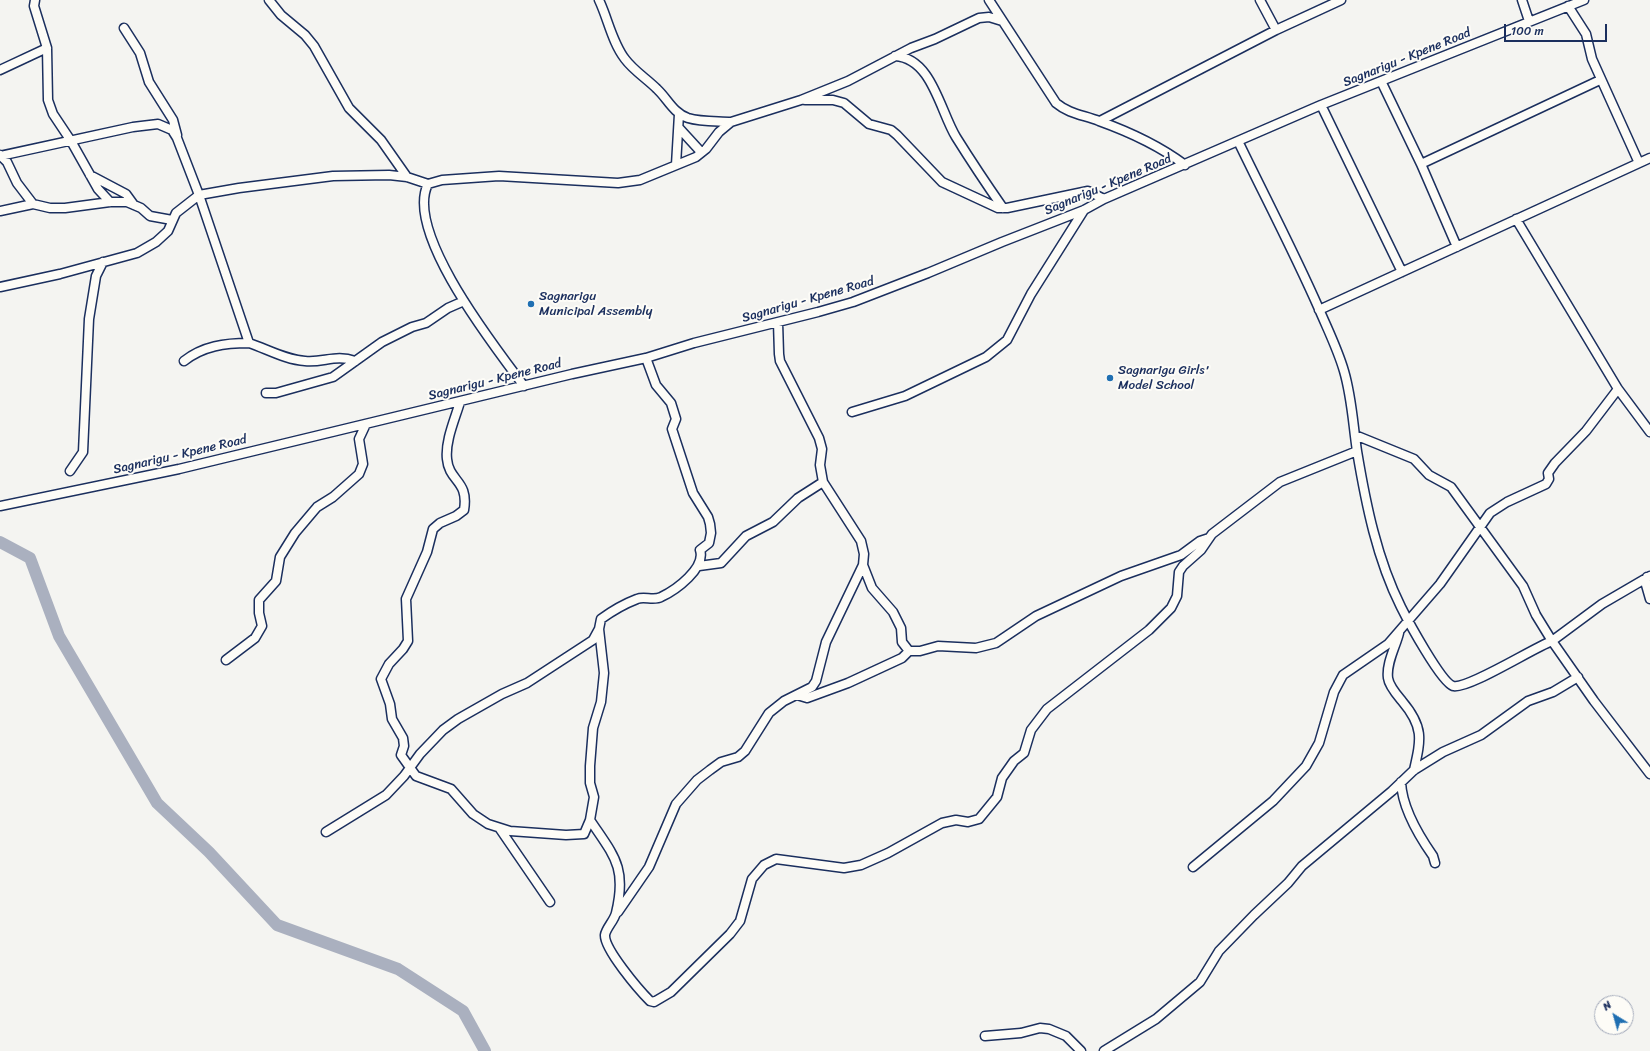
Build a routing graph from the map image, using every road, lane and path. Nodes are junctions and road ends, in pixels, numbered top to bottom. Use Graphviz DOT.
graph roads {
  1 [pos="269,0"];
  2 [pos="599,0"];
  3 [pos="989,0"];
  4 [pos="1260,0"];
  5 [pos="1342,0"];
  6 [pos="1522,0"];
  7 [pos="1584,0"];
  8 [pos="33,2"];
  9 [pos="1568,6"];
  10 [pos="1002,21"];
  11 [pos="1529,21"];
  12 [pos="124,28"];
  13 [pos="1276,30"];
  14 [pos="47,48"];
  15 [pos="895,56"];
  16 [pos="0,70"];
  17 [pos="1600,80"];
  18 [pos="1382,81"];
  19 [pos="801,100"];
  20 [pos="1321,105"];
  21 [pos="679,114"];
  22 [pos="1100,121"];
  23 [pos="731,122"];
  24 [pos="678,128"];
  25 [pos="177,138"];
  26 [pos="72,141"];
  27 [pos="1238,141"];
  28 [pos="701,152"];
  29 [pos="0,155"];
  30 [pos="1650,158"];
  31 [pos="1639,163"];
  32 [pos="1421,164"];
  33 [pos="676,165"];
  34 [pos="1185,165"];
  35 [pos="89,175"];
  36 [pos="407,177"];
  37 [pos="428,184"];
  38 [pos="199,195"];
  39 [pos="1104,200"];
  40 [pos="110,202"];
  41 [pos="33,204"];
  42 [pos="134,205"];
  43 [pos="1003,208"];
  44 [pos="1084,210"];
  45 [pos="0,211"];
  46 [pos="1516,219"];
  47 [pos="172,220"];
  48 [pos="1457,247"];
  49 [pos="103,262"];
  50 [pos="1402,272"];
  51 [pos="0,287"];
  52 [pos="464,301"];
  53 [pos="1319,310"];
  54 [pos="778,322"];
  55 [pos="249,343"];
  56 [pos="646,358"];
  57 [pos="184,361"];
  58 [pos="355,361"];
  59 [pos="524,386"];
  60 [pos="1618,389"];
  61 [pos="266,393"];
  62 [pos="460,402"];
  63 [pos="852,412"];
  64 [pos="366,424"];
  65 [pos="1650,432"];
  66 [pos="1355,435"];
  67 [pos="1357,450"];
  68 [pos="70,471"];
  69 [pos="823,482"];
  70 [pos="0,506"];
  71 [pos="1481,526"];
  72 [pos="1209,538"];
  73 [pos="863,565"];
  74 [pos="699,566"];
  75 [pos="1649,577"];
  76 [pos="1650,600"];
  77 [pos="1408,621"];
  78 [pos="599,629"];
  79 [pos="1400,631"];
  80 [pos="1552,641"];
  81 [pos="909,651"];
  82 [pos="226,660"];
  83 [pos="1578,676"];
  84 [pos="797,695"];
  85 [pos="409,767"];
  86 [pos="1414,770"];
  87 [pos="1650,774"];
  88 [pos="1401,782"];
  89 [pos="590,820"];
  90 [pos="500,829"];
  91 [pos="326,832"];
  92 [pos="1435,863"];
  93 [pos="1193,867"];
  94 [pos="550,902"];
  95 [pos="616,916"];
  96 [pos="985,1036"];
  97 [pos="1081,1051"];
  98 [pos="1104,1051"];
  1 -- 36 [label="street"];
  2 -- 21 [label="street"];
  3 -- 10 [label="street"];
  4 -- 13 [label="street"];
  5 -- 13 [label="street"];
  6 -- 11 [label="street"];
  7 -- 9 [label="street, Sagnarigu - Kpene Road"];
  8 -- 14 [label="street"];
  9 -- 11 [label="street, Sagnarigu - Kpene Road"];
  9 -- 17 [label="street"];
  10 -- 15 [label="street"];
  10 -- 22 [label="street"];
  11 -- 18 [label="street, Sagnarigu - Kpene Road"];
  12 -- 25 [label="street"];
  13 -- 22 [label="street"];
  14 -- 16 [label="street"];
  14 -- 26 [label="street"];
  15 -- 19 [label="street"];
  15 -- 43 [label="street"];
  17 -- 31 [label="street"];
  17 -- 32 [label="street"];
  18 -- 20 [label="street, Sagnarigu - Kpene Road"];
  18 -- 32 [label="street"];
  19 -- 23 [label="street"];
  19 -- 43 [label="street"];
  20 -- 27 [label="street, Sagnarigu - Kpene Road"];
  20 -- 50 [label="street"];
  21 -- 23 [label="street"];
  21 -- 24 [label="street"];
  22 -- 34 [label="street"];
  23 -- 28 [label="street"];
  24 -- 28 [label="street"];
  24 -- 33 [label="street"];
  25 -- 26 [label="street"];
  25 -- 38 [label="street"];
  26 -- 29 [label="street"];
  26 -- 35 [label="street"];
  27 -- 34 [label="street, Sagnarigu - Kpene Road"];
  27 -- 53 [label="street"];
  28 -- 33 [label="street"];
  29 -- 41 [label="street"];
  30 -- 31 [label="street"];
  31 -- 46 [label="street"];
  32 -- 48 [label="street"];
  33 -- 37 [label="street"];
  34 -- 39 [label="street, Sagnarigu - Kpene Road"];
  35 -- 40 [label="street"];
  35 -- 42 [label="street"];
  36 -- 37 [label="street"];
  36 -- 38 [label="street"];
  37 -- 52 [label="street"];
  38 -- 47 [label="street"];
  38 -- 55 [label="street"];
  39 -- 43 [label="street"];
  39 -- 44 [label="street, Sagnarigu - Kpene Road"];
  40 -- 41 [label="street"];
  40 -- 42 [label="street"];
  41 -- 45 [label="street"];
  42 -- 47 [label="street"];
  44 -- 54 [label="street, Sagnarigu - Kpene Road"];
  44 -- 63 [label="street"];
  46 -- 48 [label="street"];
  46 -- 60 [label="street"];
  47 -- 49 [label="street"];
  48 -- 50 [label="street"];
  49 -- 51 [label="street"];
  49 -- 68 [label="street"];
  50 -- 53 [label="street"];
  52 -- 58 [label="street"];
  52 -- 59 [label="street"];
  53 -- 66 [label="street"];
  54 -- 56 [label="street, Sagnarigu - Kpene Road"];
  54 -- 69 [label="street"];
  55 -- 57 [label="street"];
  55 -- 58 [label="street"];
  56 -- 59 [label="street, Sagnarigu - Kpene Road"];
  56 -- 74 [label="street"];
  58 -- 61 [label="street"];
  59 -- 62 [label="street, Sagnarigu - Kpene Road"];
  60 -- 65 [label="street"];
  60 -- 71 [label="street"];
  62 -- 64 [label="street, Sagnarigu - Kpene Road"];
  62 -- 85 [label="street"];
  64 -- 70 [label="street, Sagnarigu - Kpene Road"];
  64 -- 82 [label="street"];
  66 -- 67 [label="street"];
  66 -- 71 [label="street"];
  67 -- 72 [label="street"];
  67 -- 77 [label="street"];
  69 -- 73 [label="street"];
  69 -- 74 [label="street"];
  71 -- 77 [label="street"];
  71 -- 80 [label="street"];
  72 -- 81 [label="street"];
  72 -- 95 [label="street"];
  73 -- 81 [label="street"];
  73 -- 84 [label="street"];
  74 -- 78 [label="street"];
  75 -- 76 [label="street"];
  75 -- 80 [label="street"];
  77 -- 79 [label="street"];
  77 -- 80 [label="street"];
  78 -- 85 [label="street"];
  78 -- 89 [label="street"];
  79 -- 86 [label="street"];
  79 -- 93 [label="street"];
  80 -- 83 [label="street"];
  81 -- 84 [label="street"];
  83 -- 86 [label="street"];
  83 -- 87 [label="street"];
  84 -- 95 [label="street"];
  85 -- 90 [label="street"];
  85 -- 91 [label="street"];
  86 -- 88 [label="street"];
  88 -- 92 [label="street"];
  88 -- 98 [label="street"];
  89 -- 90 [label="street"];
  89 -- 95 [label="street"];
  90 -- 94 [label="street"];
  96 -- 97 [label="street"];
}
